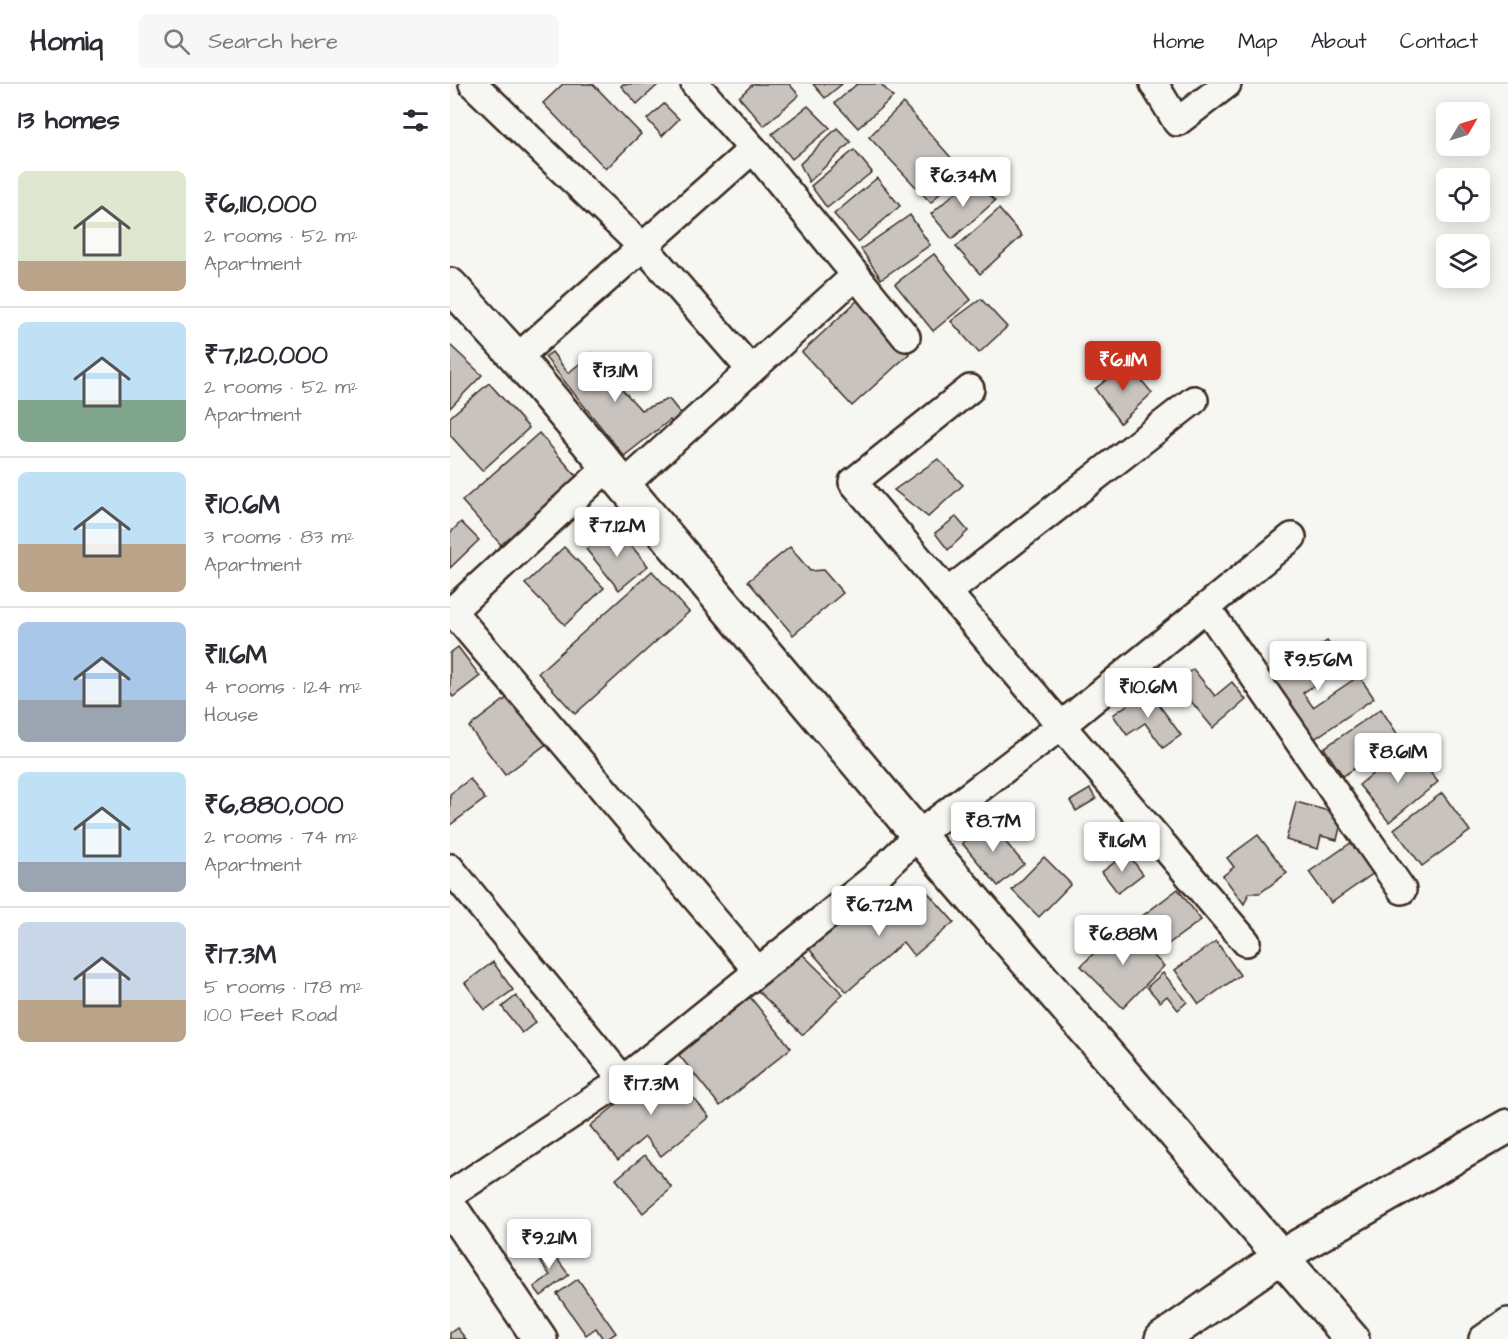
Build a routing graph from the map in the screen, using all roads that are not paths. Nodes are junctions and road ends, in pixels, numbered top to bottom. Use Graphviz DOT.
graph roads {
  1 [pos="473,84"];
  2 [pos="695,84"];
  3 [pos="1154,84"];
  4 [pos="1227,84"];
  5 [pos="753,149"];
  6 [pos="642,247"];
  7 [pos="856,275"];
  8 [pos="450,285"];
  9 [pos="906,337"];
  10 [pos="517,358"];
  11 [pos="751,370"];
  12 [pos="970,389"];
  13 [pos="1194,400"];
  14 [pos="616,477"];
  15 [pos="1293,537"];
  16 [pos="948,592"];
  17 [pos="1206,607"];
  18 [pos="1062,725"];
  19 [pos="918,835"];
  20 [pos="450,867"];
  21 [pos="1402,890"];
  22 [pos="1246,942"];
  23 [pos="758,971"];
  24 [pos="623,1080"];
  25 [pos="1508,1126"];
  26 [pos="450,1194"];
  27 [pos="450,1207"];
  28 [pos="1280,1257"];
  29 [pos="1508,1322"];
  30 [pos="540,1339"];
  31 [pos="1162,1339"];
  32 [pos="1352,1339"];
  33 [pos="1484,1339"];
  1 -- 6 [label="street"];
  2 -- 5 [label="street"];
  3 -- 4 [label="street"];
  5 -- 6 [label="street"];
  5 -- 7 [label="street"];
  6 -- 10 [label="street"];
  6 -- 11 [label="street"];
  7 -- 9 [label="street"];
  7 -- 11 [label="street"];
  8 -- 10 [label="street"];
  10 -- 14 [label="street"];
  11 -- 14 [label="street"];
  12 -- 16 [label="street"];
  13 -- 16 [label="street"];
  14 -- 19 [label="street"];
  14 -- 23 [label="street"];
  15 -- 17 [label="street"];
  16 -- 18 [label="street"];
  17 -- 18 [label="street"];
  17 -- 21 [label="street"];
  18 -- 19 [label="street"];
  18 -- 22 [label="street"];
  19 -- 23 [label="street"];
  19 -- 28 [label="street"];
  20 -- 24 [label="street"];
  23 -- 24 [label="street"];
  24 -- 26 [label="street"];
  25 -- 28 [label="street"];
  27 -- 30 [label="street"];
  28 -- 31 [label="street"];
  28 -- 32 [label="street"];
  29 -- 33 [label="street"];
}
